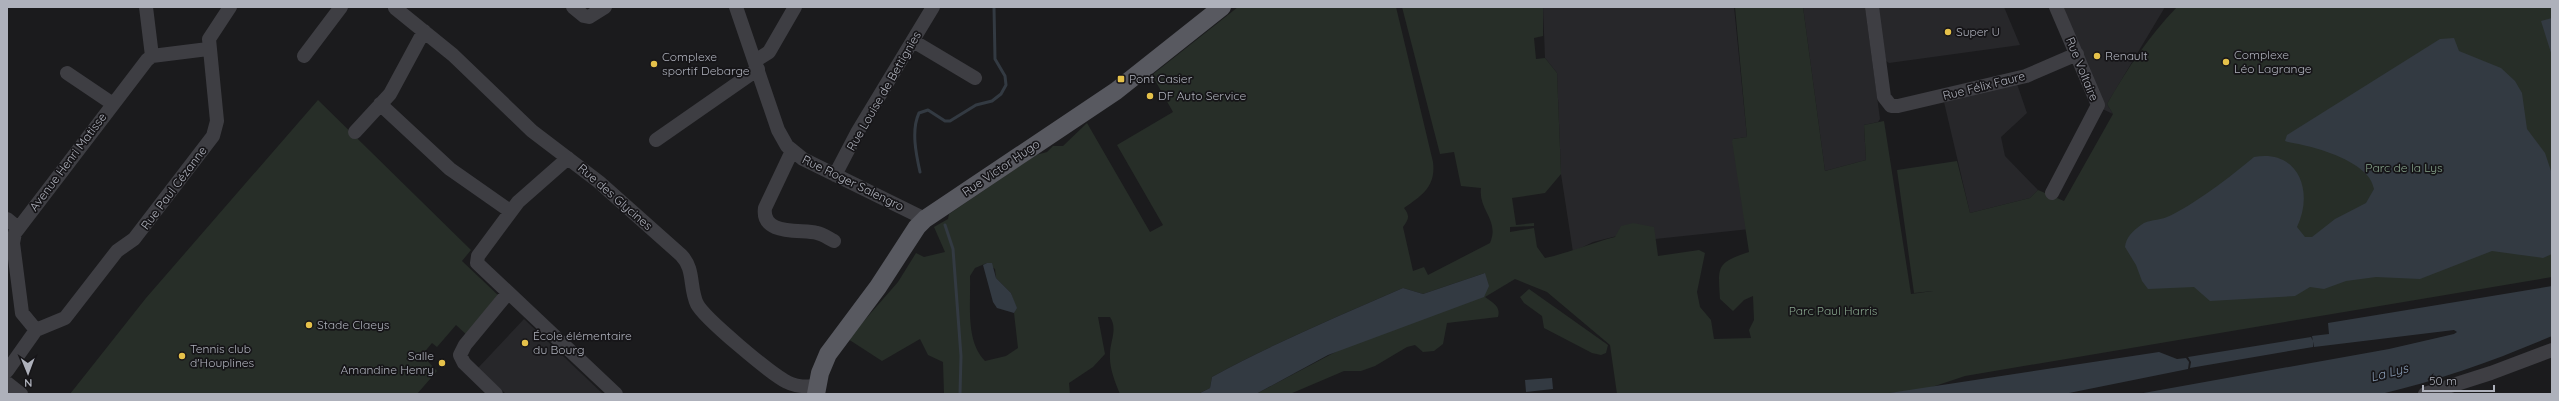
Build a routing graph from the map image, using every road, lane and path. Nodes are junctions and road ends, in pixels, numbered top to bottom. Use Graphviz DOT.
graph roads {
  1 [pos="146,7"];
  2 [pos="230,7"];
  3 [pos="341,7"];
  4 [pos="573,7"];
  5 [pos="605,7"];
  6 [pos="736,7"];
  7 [pos="795,7"];
  8 [pos="933,7"];
  9 [pos="1222,7"];
  10 [pos="1872,7"];
  11 [pos="2056,7"];
  12 [pos="395,8"];
  13 [pos="424,31"];
  14 [pos="913,41"];
  15 [pos="208,49"];
  16 [pos="2077,54"];
  17 [pos="152,56"];
  18 [pos="304,56"];
  19 [pos="756,65"];
  20 [pos="67,73"];
  21 [pos="976,78"];
  22 [pos="113,104"];
  23 [pos="380,104"];
  24 [pos="355,132"];
  25 [pos="656,140"];
  26 [pos="792,151"];
  27 [pos="568,158"];
  28 [pos="835,175"];
  29 [pos="2052,193"];
  30 [pos="510,210"];
  31 [pos="925,219"];
  32 [pos="13,224"];
  33 [pos="834,241"];
  34 [pos="508,293"];
  35 [pos="36,330"];
  36 [pos="2552,350"];
  37 [pos="7,371"];
  38 [pos="7,383"];
  39 [pos="818,383"];
  40 [pos="21,394"];
  41 [pos="496,394"];
  42 [pos="616,394"];
  43 [pos="2425,394"];
  1 -- 17 [label="street"];
  2 -- 15 [label="street, Rue Paul Cézanne"];
  3 -- 18 [label="street"];
  4 -- 5 [label="street"];
  6 -- 19 [label="street, Rue Roger Salengro"];
  7 -- 19 [label="street"];
  8 -- 14 [label="street, Rue Louise de Bettignies"];
  9 -- 31 [label="main road, Rue Victor Hugo"];
  10 -- 16 [label="street, Rue Félix Faure"];
  11 -- 16 [label="street, Rue Voltaire"];
  12 -- 13 [label="street, Rue des Glycines"];
  13 -- 23 [label="street"];
  13 -- 27 [label="street, Rue des Glycines"];
  14 -- 21 [label="street"];
  14 -- 28 [label="street, Rue Louise de Bettignies"];
  15 -- 17 [label="street"];
  15 -- 35 [label="street, Rue Paul Cézanne"];
  16 -- 29 [label="street, Rue Voltaire"];
  17 -- 22 [label="street, Avenue Henri Matisse"];
  19 -- 25 [label="street"];
  19 -- 26 [label="street, Rue Roger Salengro"];
  20 -- 22 [label="street"];
  22 -- 32 [label="street, Avenue Henri Matisse"];
  23 -- 24 [label="street"];
  23 -- 30 [label="street"];
  26 -- 28 [label="street, Rue Roger Salengro"];
  26 -- 33 [label="street"];
  27 -- 30 [label="street"];
  27 -- 39 [label="street, Rue des Glycines"];
  28 -- 31 [label="street, Rue Roger Salengro"];
  30 -- 34 [label="street"];
  31 -- 39 [label="main road, Rue Victor Hugo"];
  32 -- 35 [label="street, Avenue Henri Matisse"];
  34 -- 41 [label="street"];
  34 -- 42 [label="street"];
  35 -- 37 [label="street"];
  36 -- 43 [label="street"];
  38 -- 40 [label="street"];
}
